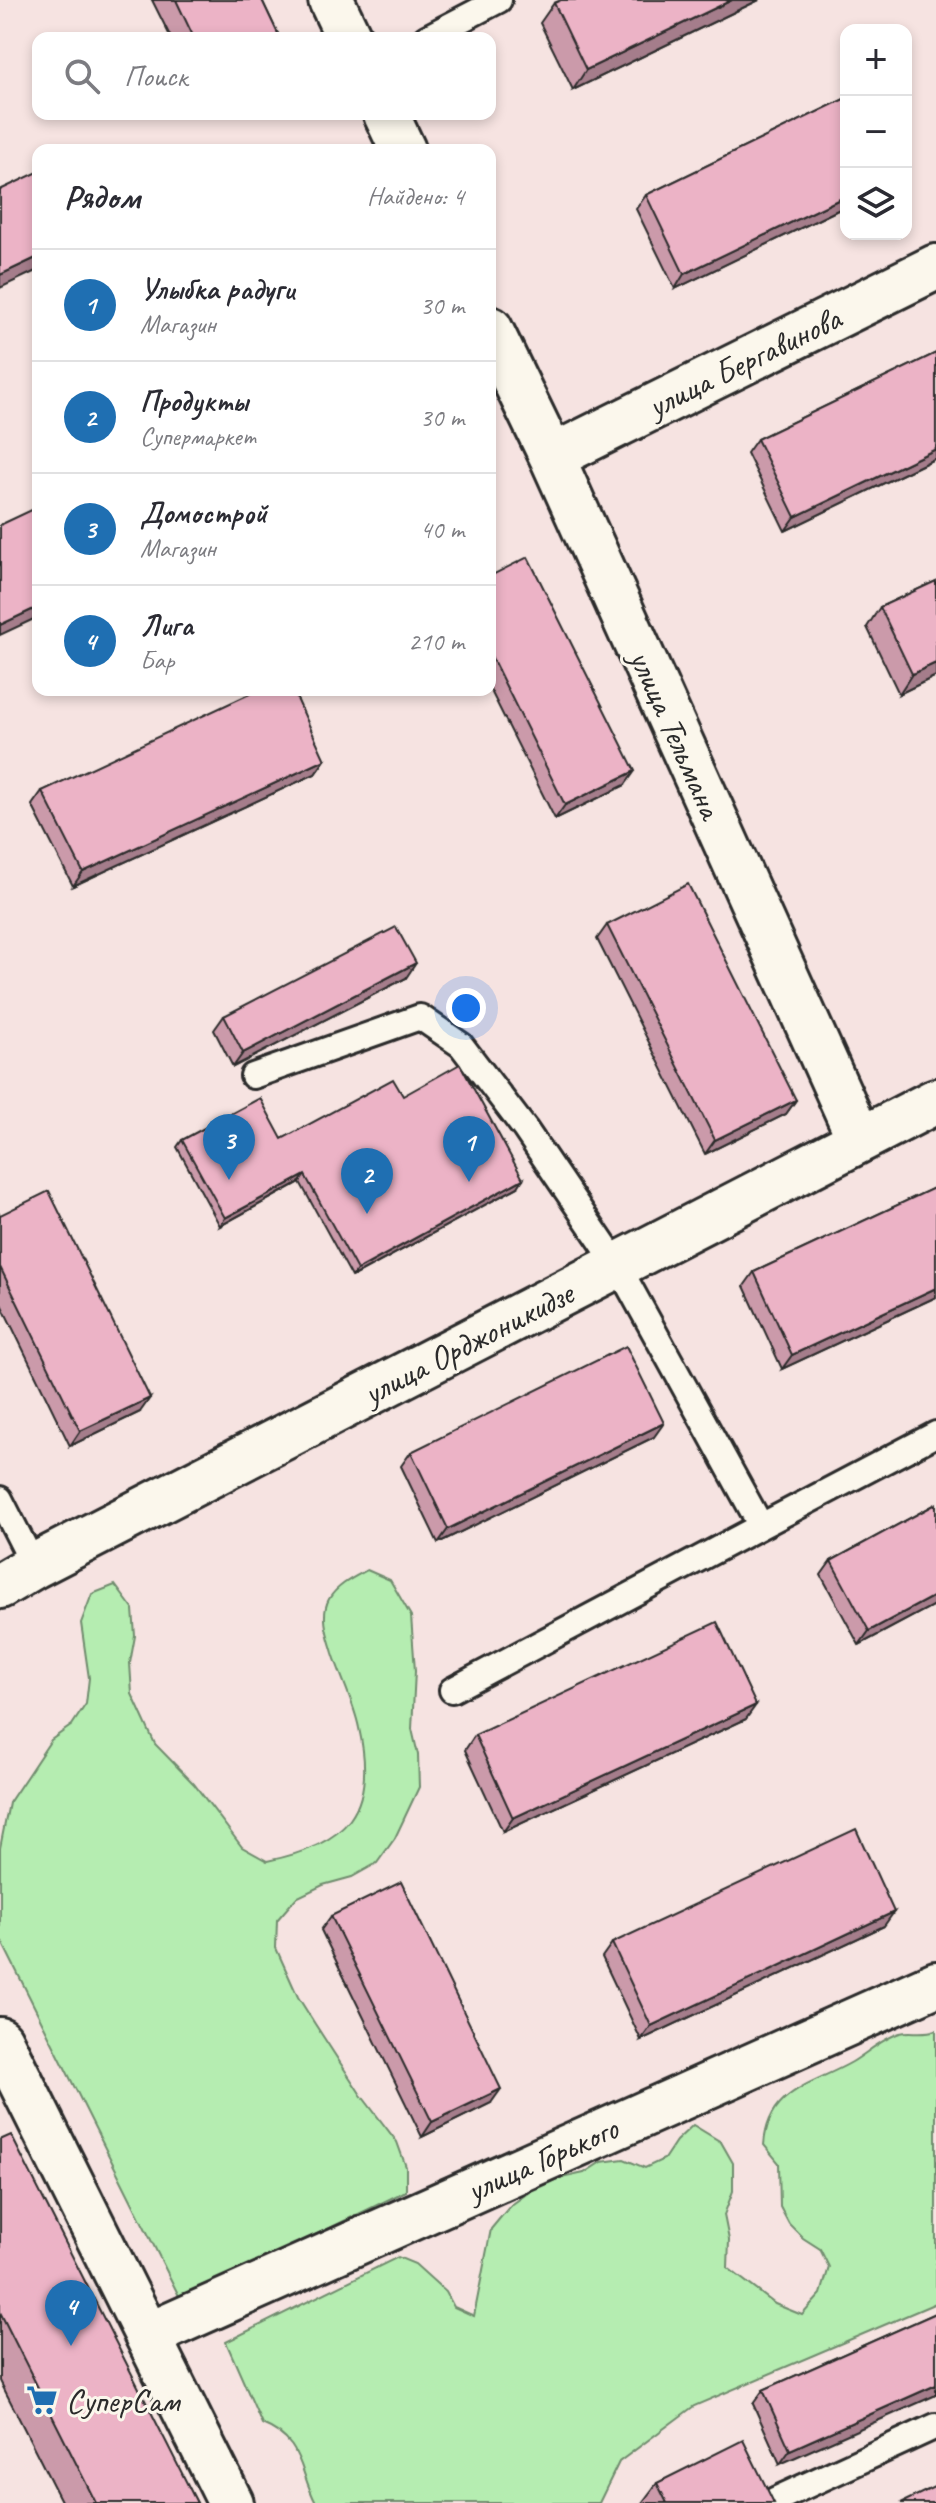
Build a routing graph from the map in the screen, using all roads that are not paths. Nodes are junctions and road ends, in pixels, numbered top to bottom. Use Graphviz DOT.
graph roads {
  1 [pos="331,0"];
  2 [pos="499,0"];
  3 [pos="346,32"];
  4 [pos="438,32"];
  5 [pos="389,120"];
  6 [pos="400,144"];
  7 [pos="936,267"];
  8 [pos="496,341"];
  9 [pos="552,457"];
  10 [pos="253,1076"];
  11 [pos="936,1101"];
  12 [pos="860,1140"];
  13 [pos="618,1266"];
  14 [pos="936,1434"];
  15 [pos="0,1499"];
  16 [pos="761,1526"];
  17 [pos="17,1576"];
  18 [pos="452,1690"];
  19 [pos="936,1984"];
  20 [pos="0,2040"];
  21 [pos="149,2335"];
  22 [pos="936,2426"];
  23 [pos="775,2500"];
  24 [pos="231,2503"];
  1 -- 3 [label="street"];
  2 -- 4 [label="lane"];
  5 -- 6 [label="street"];
  7 -- 9 [label="street, улица Бергавинова"];
  8 -- 9 [label="street, улица Тельмана"];
  9 -- 12 [label="street, улица Тельмана"];
  10 -- 13 [label="lane"];
  11 -- 12 [label="street, улица Орджоникидзе"];
  12 -- 13 [label="street, улица Орджоникидзе"];
  13 -- 16 [label="lane"];
  13 -- 17 [label="street, улица Орджоникидзе"];
  14 -- 16 [label="lane"];
  15 -- 17 [label="lane"];
  16 -- 18 [label="lane"];
  19 -- 21 [label="street, улица Горького"];
  20 -- 21 [label="street"];
  21 -- 24 [label="street"];
  22 -- 23 [label="lane"];
}
